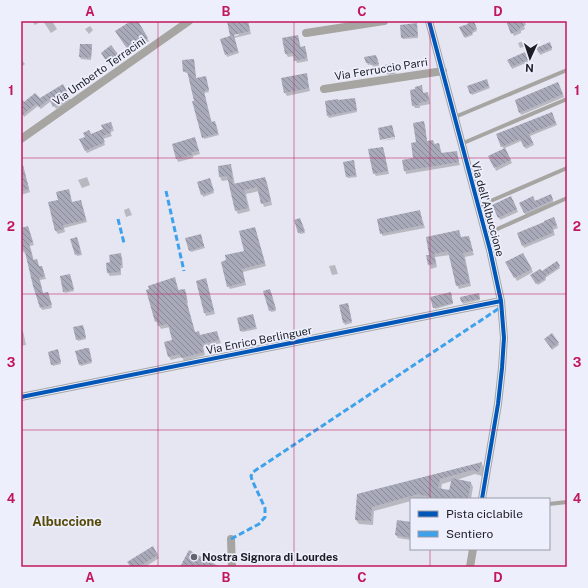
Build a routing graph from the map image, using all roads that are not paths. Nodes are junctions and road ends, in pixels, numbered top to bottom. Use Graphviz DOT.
graph roads {
  1 [pos="189,21"];
  2 [pos="384,21"];
  3 [pos="429,21"];
  4 [pos="306,33"];
  5 [pos="567,70"];
  6 [pos="443,71"];
  7 [pos="324,89"];
  8 [pos="567,99"];
  9 [pos="454,117"];
  10 [pos="21,139"];
  11 [pos="461,144"];
  12 [pos="567,168"];
  13 [pos="567,198"];
  14 [pos="478,207"];
  15 [pos="486,234"];
  16 [pos="500,301"];
  17 [pos="21,397"];
  18 [pos="482,498"];
  19 [pos="567,502"];
  20 [pos="550,504"];
  21 [pos="231,539"];
  22 [pos="473,550"];
  23 [pos="232,567"];
  24 [pos="470,567"];
  1 -- 10 [label="street, Via Umberto Terracini"];
  2 -- 4 [label="street"];
  3 -- 6 [label="street, Via dell'Albuccione"];
  5 -- 9 [label="lane"];
  6 -- 7 [label="street, Via Ferruccio Parri"];
  6 -- 9 [label="street, Via dell'Albuccione"];
  8 -- 11 [label="lane"];
  9 -- 11 [label="street, Via dell'Albuccione"];
  11 -- 14 [label="street, Via dell'Albuccione"];
  12 -- 14 [label="lane"];
  13 -- 15 [label="lane"];
  14 -- 15 [label="street, Via dell'Albuccione"];
  15 -- 16 [label="street, Via dell'Albuccione"];
  16 -- 17 [label="street, Via Enrico Berlinguer"];
  16 -- 18 [label="street, Via dell'Albuccione"];
  19 -- 20 [label="lane"];
  21 -- 23 [label="street"];
  22 -- 24 [label="street"];
}
